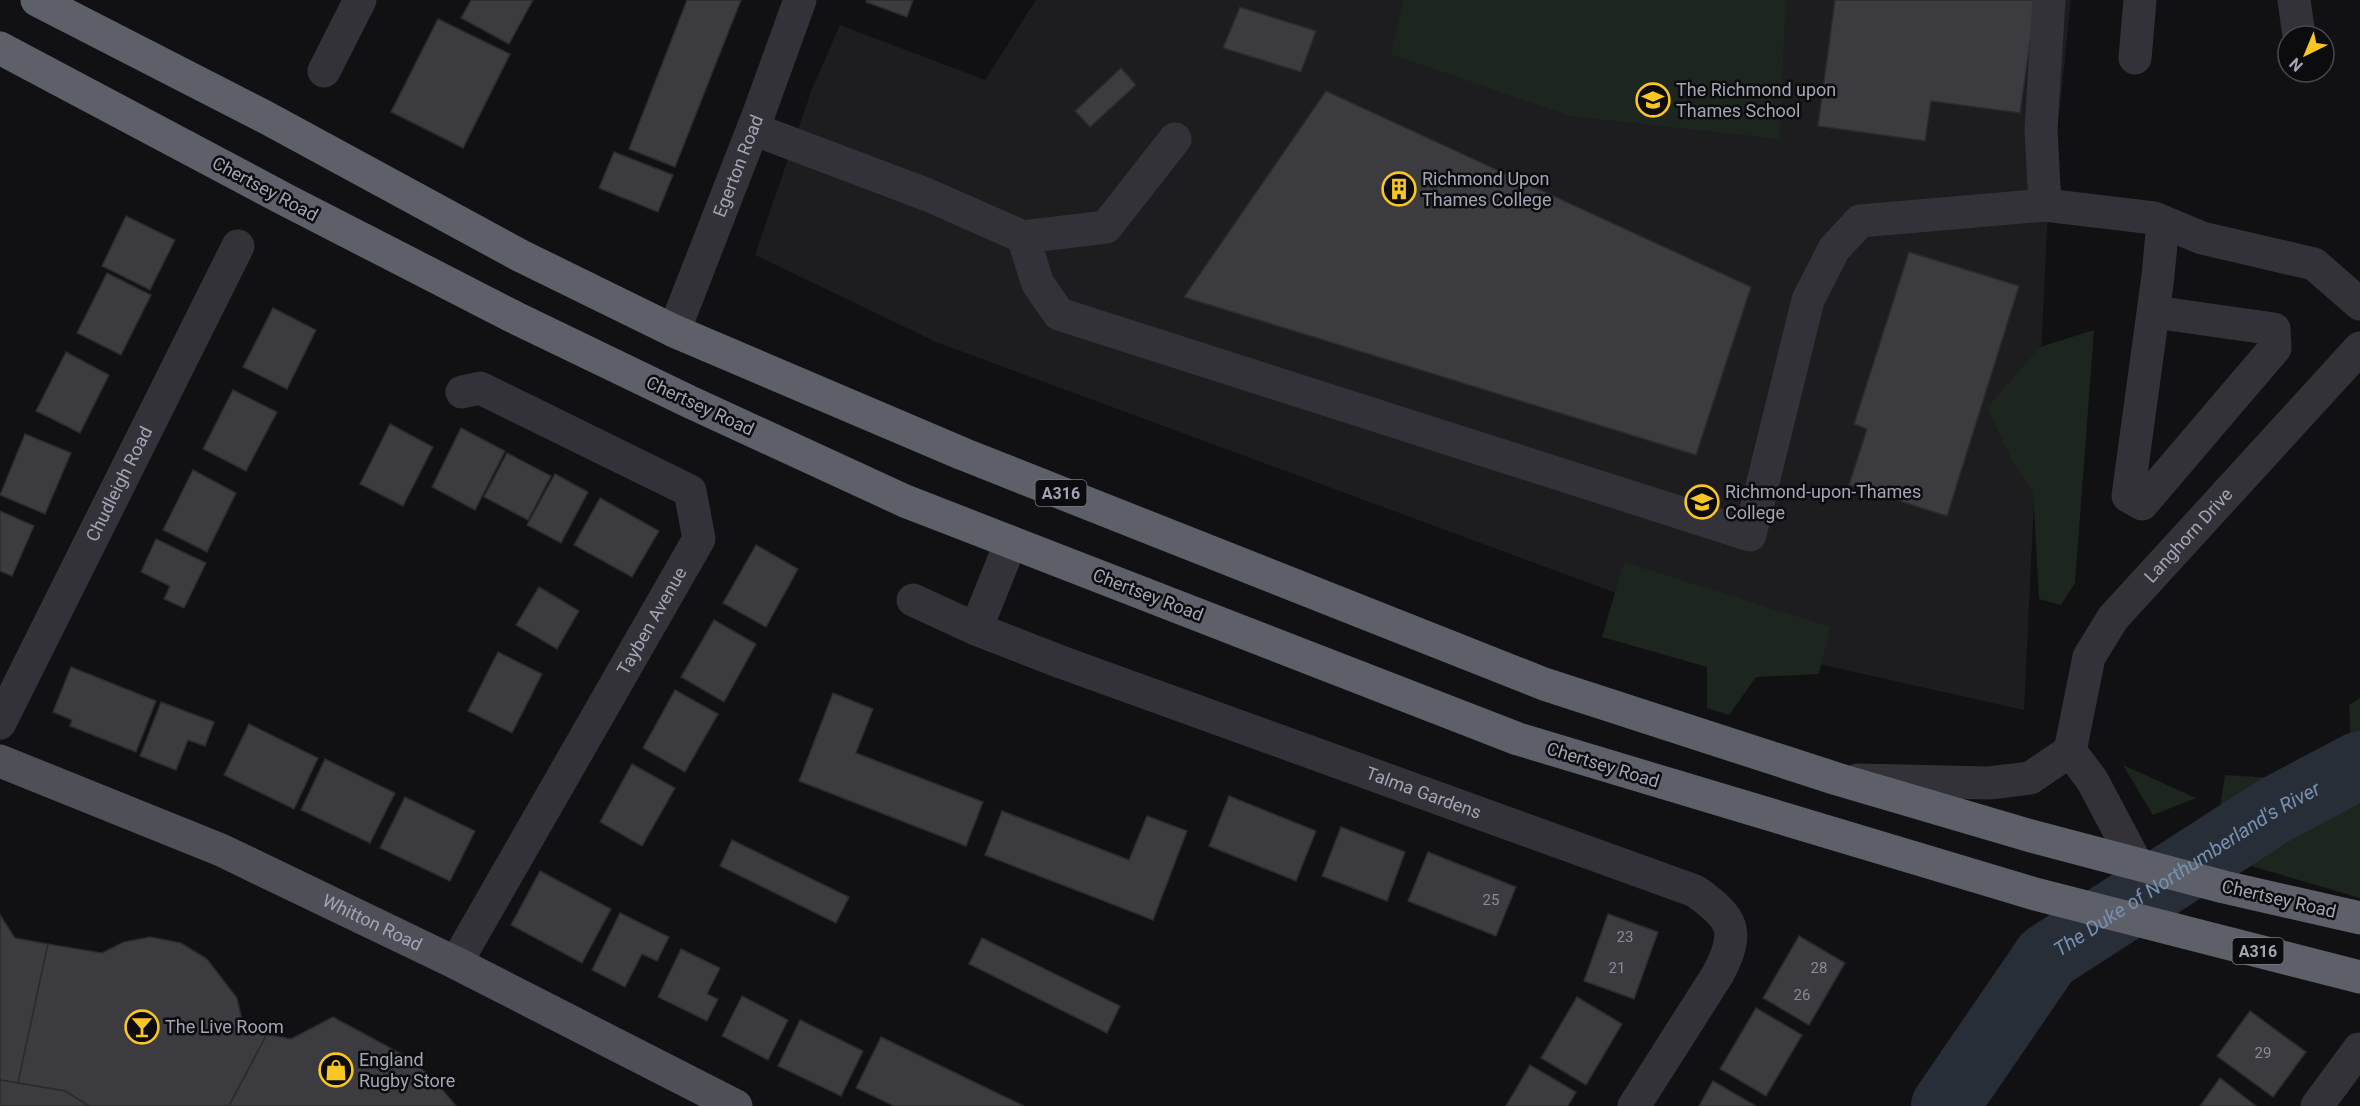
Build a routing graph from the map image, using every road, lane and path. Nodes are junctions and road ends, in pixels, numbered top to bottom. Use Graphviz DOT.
graph roads {
  1 [pos="37,0"];
  2 [pos="360,0"];
  3 [pos="800,0"];
  4 [pos="2049,0"];
  5 [pos="2140,0"];
  6 [pos="2294,0"];
  7 [pos="2297,24"];
  8 [pos="0,48"];
  9 [pos="2135,58"];
  10 [pos="324,71"];
  11 [pos="756,121"];
  12 [pos="1175,139"];
  13 [pos="2045,205"];
  14 [pos="2163,222"];
  15 [pos="1023,237"];
  16 [pos="238,246"];
  17 [pos="2360,304"];
  18 [pos="2154,312"];
  19 [pos="674,331"];
  20 [pos="2360,348"];
  21 [pos="462,392"];
  22 [pos="1011,542"];
  23 [pos="913,600"];
  24 [pos="976,629"];
  25 [pos="0,723"];
  26 [pos="2070,751"];
  27 [pos="0,761"];
  28 [pos="1837,779"];
  29 [pos="2136,863"];
  30 [pos="2360,918"];
  31 [pos="456,963"];
  32 [pos="2360,977"];
  33 [pos="2360,1049"];
  34 [pos="736,1106"];
  35 [pos="1634,1106"];
  36 [pos="2318,1106"];
  1 -- 19 [label="highway, Chertsey Road / A316"];
  2 -- 10 [label="street"];
  3 -- 11 [label="street, Egerton Road"];
  4 -- 13 [label="street"];
  5 -- 9 [label="street"];
  6 -- 7 [label="street"];
  8 -- 22 [label="highway, Chertsey Road / A316"];
  11 -- 15 [label="street"];
  11 -- 19 [label="street, Egerton Road"];
  12 -- 15 [label="street"];
  13 -- 14 [label="street"];
  13 -- 15 [label="street"];
  14 -- 17 [label="street"];
  14 -- 18 [label="street"];
  16 -- 25 [label="street, Chudleigh Road"];
  18 -- 18 [label="street"];
  19 -- 28 [label="highway, Chertsey Road / A316"];
  20 -- 26 [label="street, Langhorn Drive"];
  21 -- 31 [label="street, Tayben Avenue"];
  22 -- 24 [label="street"];
  22 -- 32 [label="highway, Chertsey Road / A316"];
  23 -- 24 [label="street, Talma Gardens"];
  24 -- 35 [label="street, Talma Gardens"];
  26 -- 28 [label="street"];
  26 -- 29 [label="street"];
  27 -- 31 [label="main road, Whitton Road"];
  28 -- 29 [label="highway, Chertsey Road / A316"];
  29 -- 30 [label="highway, Chertsey Road / A316"];
  31 -- 34 [label="main road, Whitton Road"];
  33 -- 36 [label="street"];
}
